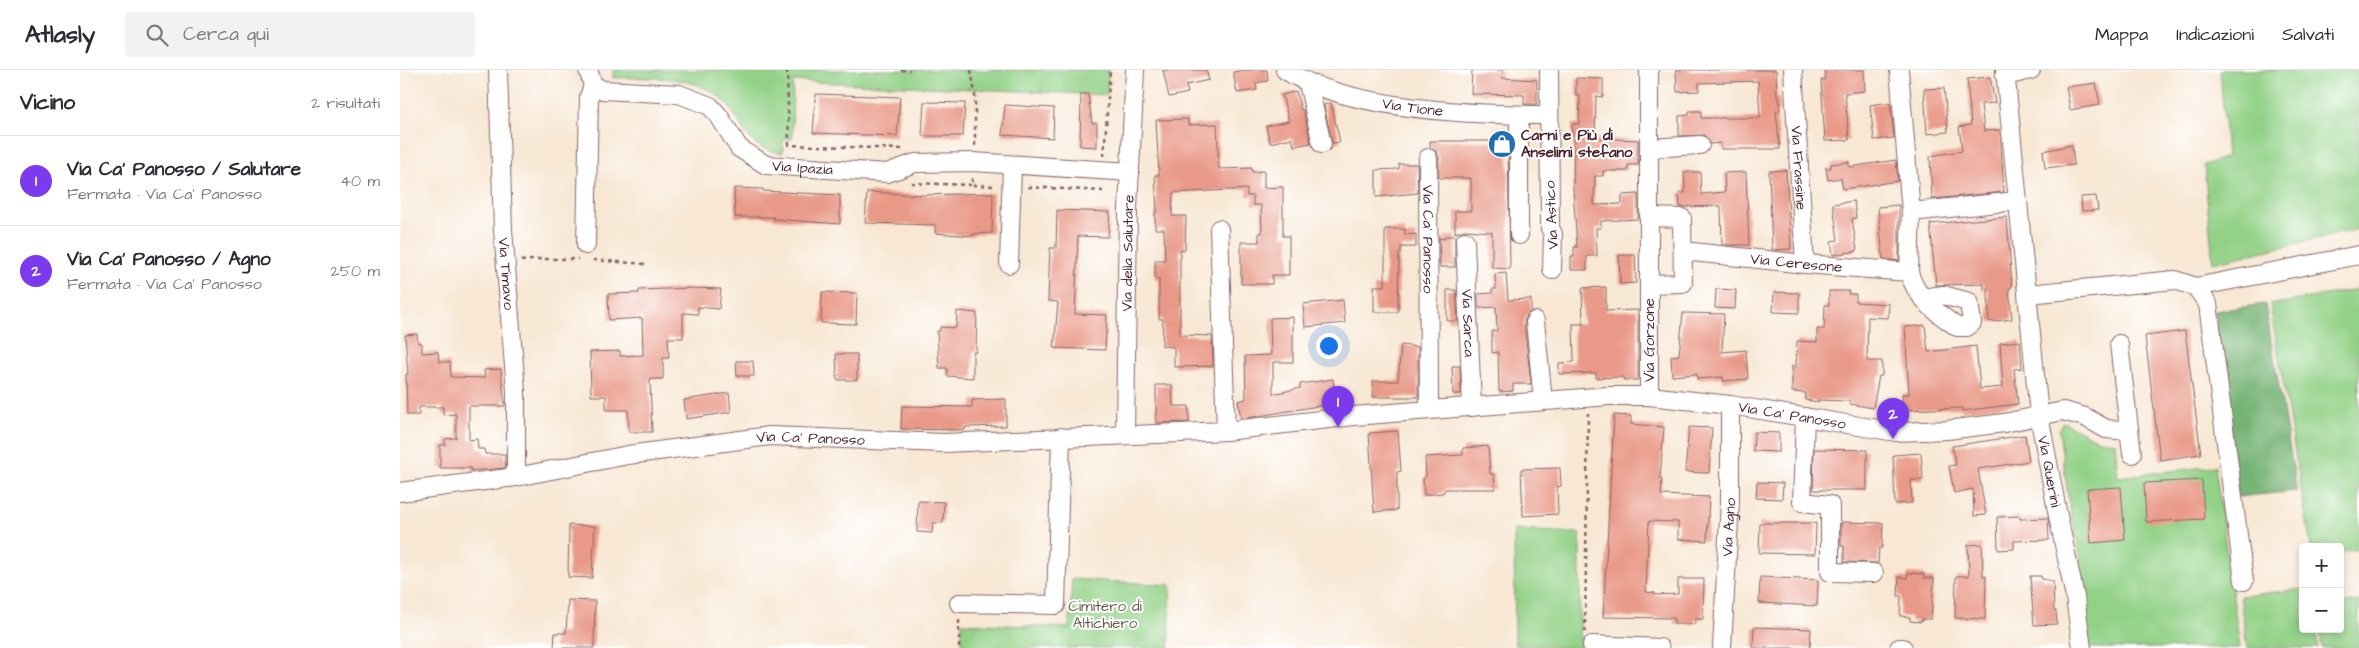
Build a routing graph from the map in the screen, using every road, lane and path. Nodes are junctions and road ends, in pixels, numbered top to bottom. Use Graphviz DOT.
graph roads {
  1 [pos="498,70"];
  2 [pos="787,70"];
  3 [pos="901,70"];
  4 [pos="910,70"];
  5 [pos="971,70"];
  6 [pos="1110,70"];
  7 [pos="1135,70"];
  8 [pos="1285,70"];
  9 [pos="1549,70"];
  10 [pos="1649,70"];
  11 [pos="1793,70"];
  12 [pos="1899,70"];
  13 [pos="2031,70"];
  14 [pos="2005,73"];
  15 [pos="591,77"];
  16 [pos="1308,83"];
  17 [pos="1519,115"];
  18 [pos="1549,115"];
  19 [pos="788,144"];
  20 [pos="1322,144"];
  21 [pos="1700,145"];
  22 [pos="1649,148"];
  23 [pos="975,152"];
  24 [pos="1428,158"];
  25 [pos="1104,161"];
  26 [pos="1012,165"];
  27 [pos="1130,172"];
  28 [pos="1103,185"];
  29 [pos="1108,192"];
  30 [pos="2017,201"];
  31 [pos="1910,212"];
  32 [pos="1650,217"];
  33 [pos="1219,229"];
  34 [pos="1520,235"];
  35 [pos="1465,241"];
  36 [pos="586,244"];
  37 [pos="1683,251"];
  38 [pos="2359,255"];
  39 [pos="507,262"];
  40 [pos="645,264"];
  41 [pos="1009,264"];
  42 [pos="1805,264"];
  43 [pos="1552,270"];
  44 [pos="1910,272"];
  45 [pos="1649,284"];
  46 [pos="2196,287"];
  47 [pos="2028,294"];
  48 [pos="1923,298"];
  49 [pos="1535,321"];
  50 [pos="2119,344"];
  51 [pos="1588,396"];
  52 [pos="1649,396"];
  53 [pos="1543,401"];
  54 [pos="1730,405"];
  55 [pos="1472,407"];
  56 [pos="1429,410"];
  57 [pos="2039,415"];
  58 [pos="1805,417"];
  59 [pos="2129,428"];
  60 [pos="1226,431"];
  61 [pos="1126,435"];
  62 [pos="1061,437"];
  63 [pos="2132,454"];
  64 [pos="516,476"];
  65 [pos="400,492"];
  66 [pos="1874,573"];
  67 [pos="2244,581"];
  68 [pos="959,603"];
  69 [pos="1592,645"];
  70 [pos="959,648"];
  71 [pos="1660,648"];
  72 [pos="1722,648"];
  73 [pos="1899,648"];
  74 [pos="1903,648"];
  75 [pos="2082,648"];
  1 -- 39 [label="street, Via Timavo"];
  2 -- 19 [label="path"];
  3 -- 4 [label="path"];
  5 -- 23 [label="path"];
  6 -- 25 [label="path"];
  7 -- 27 [label="street, Via della Salutare"];
  8 -- 16 [label="street, Via Tione"];
  9 -- 18 [label="street, Via Astico"];
  10 -- 22 [label="street, Via Gorzone"];
  11 -- 42 [label="street, Via Frassine"];
  12 -- 31 [label="street"];
  13 -- 14 [label="street"];
  14 -- 30 [label="street, Via Querini"];
  15 -- 26 [label="street, Via Ipazia"];
  15 -- 36 [label="street, Via Ipazia"];
  16 -- 17 [label="street, Via Tione"];
  16 -- 20 [label="street"];
  17 -- 18 [label="street, Via Tione"];
  17 -- 34 [label="street"];
  18 -- 43 [label="street, Via Astico"];
  21 -- 22 [label="street"];
  22 -- 32 [label="street, Via Gorzone"];
  24 -- 56 [label="street, Via Ca' Panosso"];
  26 -- 27 [label="street, Via Ipazia"];
  26 -- 41 [label="street"];
  27 -- 61 [label="street, Via della Salutare"];
  28 -- 29 [label="path"];
  30 -- 31 [label="street"];
  30 -- 47 [label="street, Via Querini"];
  31 -- 44 [label="street"];
  32 -- 37 [label="street, Via Gorzone"];
  32 -- 45 [label="street, Via Gorzone"];
  33 -- 60 [label="street"];
  35 -- 55 [label="street, Via Sarca"];
  37 -- 42 [label="street, Via Ceresone"];
  37 -- 45 [label="street, Via Gorzone"];
  38 -- 46 [label="street"];
  39 -- 40 [label="path"];
  39 -- 64 [label="street, Via Timavo"];
  42 -- 44 [label="street, Via Ceresone"];
  44 -- 48 [label="street"];
  45 -- 52 [label="street, Via Gorzone"];
  46 -- 47 [label="street"];
  46 -- 67 [label="street"];
  47 -- 57 [label="street, Via Querini"];
  49 -- 53 [label="street"];
  50 -- 59 [label="street"];
  51 -- 52 [label="street, Via Ca' Panosso"];
  51 -- 53 [label="street, Via Ca' Panosso"];
  51 -- 69 [label="path"];
  52 -- 54 [label="street, Via Ca' Panosso"];
  53 -- 55 [label="street, Via Ca' Panosso"];
  54 -- 58 [label="street, Via Ca' Panosso"];
  54 -- 72 [label="street, Via Agno"];
  55 -- 56 [label="street, Via Ca' Panosso"];
  56 -- 60 [label="street, Via Ca' Panosso"];
  57 -- 58 [label="street, Via Ca' Panosso"];
  57 -- 59 [label="street, Via Ca' Panosso"];
  57 -- 75 [label="street, Via Querini"];
  58 -- 66 [label="street"];
  59 -- 63 [label="street"];
  60 -- 61 [label="street, Via Ca' Panosso"];
  61 -- 62 [label="street, Via Ca' Panosso"];
  62 -- 64 [label="street, Via Ca' Panosso"];
  62 -- 68 [label="street"];
  64 -- 65 [label="street, Via Ca' Panosso"];
  68 -- 70 [label="path"];
  69 -- 71 [label="street"];
  73 -- 74 [label="street"];
}
